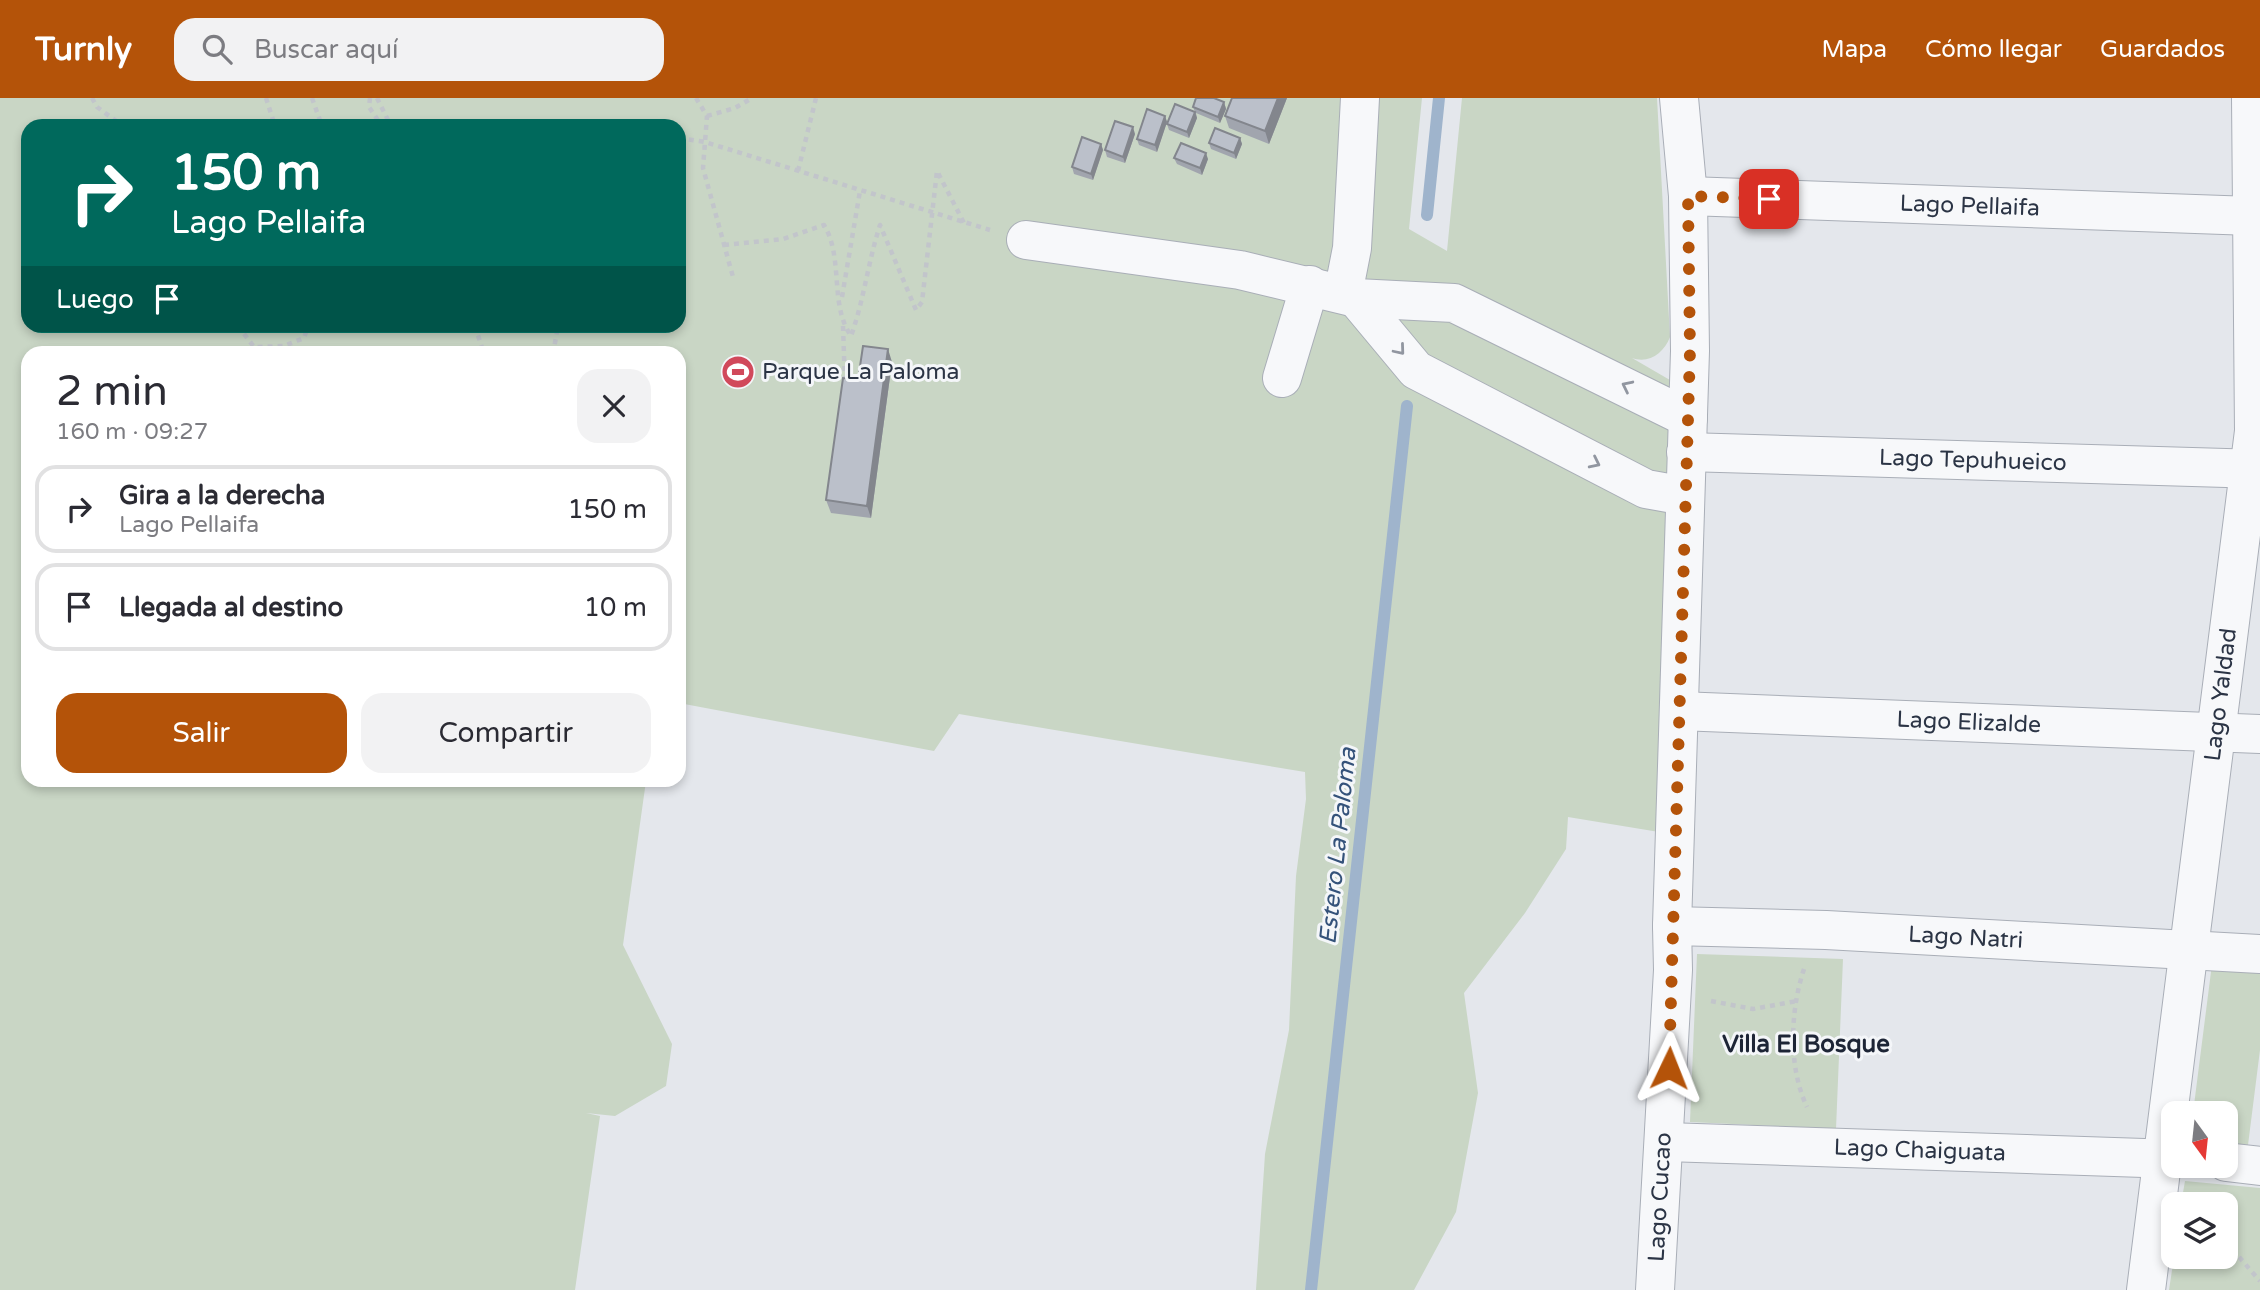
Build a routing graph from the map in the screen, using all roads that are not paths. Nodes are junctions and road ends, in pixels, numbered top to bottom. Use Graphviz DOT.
graph roads {
  1 [pos="1360,98"];
  2 [pos="1679,98"];
  3 [pos="2251,98"];
  4 [pos="1688,196"];
  5 [pos="2252,216"];
  6 [pos="1026,240"];
  7 [pos="1336,292"];
  8 [pos="1282,378"];
  9 [pos="1687,435"];
  10 [pos="2254,468"];
  11 [pos="1685,495"];
  12 [pos="1679,711"];
  13 [pos="2214,731"];
  14 [pos="2260,734"];
  15 [pos="1672,926"];
  16 [pos="2189,948"];
  17 [pos="2260,954"];
  18 [pos="2174,1101"];
  19 [pos="1665,1142"];
  20 [pos="2161,1158"];
  21 [pos="2238,1163"];
  22 [pos="2260,1166"];
  23 [pos="2166,1178"];
  24 [pos="1655,1290"];
  25 [pos="2146,1290"];
  1 -- 7 [label="street"];
  2 -- 4 [label="street, Lago Cucao"];
  3 -- 5 [label="street, Lago Yaldad"];
  4 -- 5 [label="street, Lago Pellaifa"];
  4 -- 9 [label="street, Lago Cucao"];
  5 -- 10 [label="street, Lago Yaldad"];
  6 -- 7 [label="street"];
  7 -- 8 [label="street"];
  9 -- 7 [label="street, one-way"];
  7 -- 11 [label="street, one-way"];
  9 -- 10 [label="street, Lago Tepuhueico"];
  9 -- 11 [label="street, Lago Cucao"];
  10 -- 13 [label="street, Lago Yaldad"];
  11 -- 12 [label="street, Lago Cucao"];
  12 -- 13 [label="street, Lago Elizalde"];
  12 -- 15 [label="street, Lago Cucao"];
  13 -- 14 [label="street, Lago Elizalde"];
  13 -- 16 [label="street, Lago Yaldad"];
  15 -- 16 [label="street, Lago Natri"];
  15 -- 19 [label="street, Lago Cucao"];
  16 -- 17 [label="street, Lago Natri"];
  16 -- 18 [label="street, Lago Yaldad"];
  19 -- 20 [label="street, Lago Chaiguata"];
  19 -- 24 [label="street, Lago Cucao"];
  21 -- 22 [label="street"];
  23 -- 25 [label="street, Lago Yaldad"];
}
